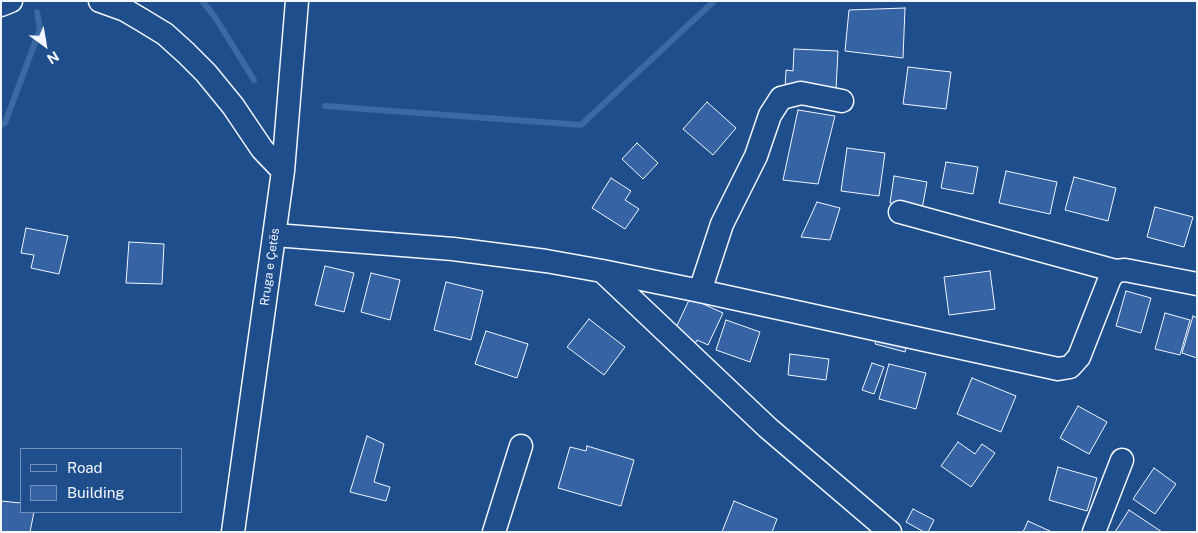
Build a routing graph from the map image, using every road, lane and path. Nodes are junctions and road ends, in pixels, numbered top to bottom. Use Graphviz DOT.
graph roads {
  1 [pos="11,1"];
  2 [pos="100,1"];
  3 [pos="298,1"];
  4 [pos="1,4"];
  5 [pos="842,101"];
  6 [pos="283,171"];
  7 [pos="900,212"];
  8 [pos="275,235"];
  9 [pos="602,271"];
  10 [pos="1116,271"];
  11 [pos="1197,284"];
  12 [pos="700,291"];
  13 [pos="521,446"];
  14 [pos="1122,460"];
  15 [pos="233,532"];
  16 [pos="494,532"];
  17 [pos="890,532"];
  18 [pos="1094,532"];
  1 -- 4 [label="street"];
  2 -- 6 [label="street"];
  3 -- 6 [label="street, Rruga e Çetës"];
  5 -- 12 [label="street"];
  6 -- 8 [label="street, Rruga e Çetës"];
  7 -- 10 [label="street"];
  8 -- 9 [label="street"];
  8 -- 15 [label="street, Rruga e Çetës"];
  9 -- 12 [label="street"];
  9 -- 17 [label="street"];
  10 -- 11 [label="street"];
  10 -- 12 [label="street"];
  13 -- 16 [label="street"];
  14 -- 18 [label="street"];
}
